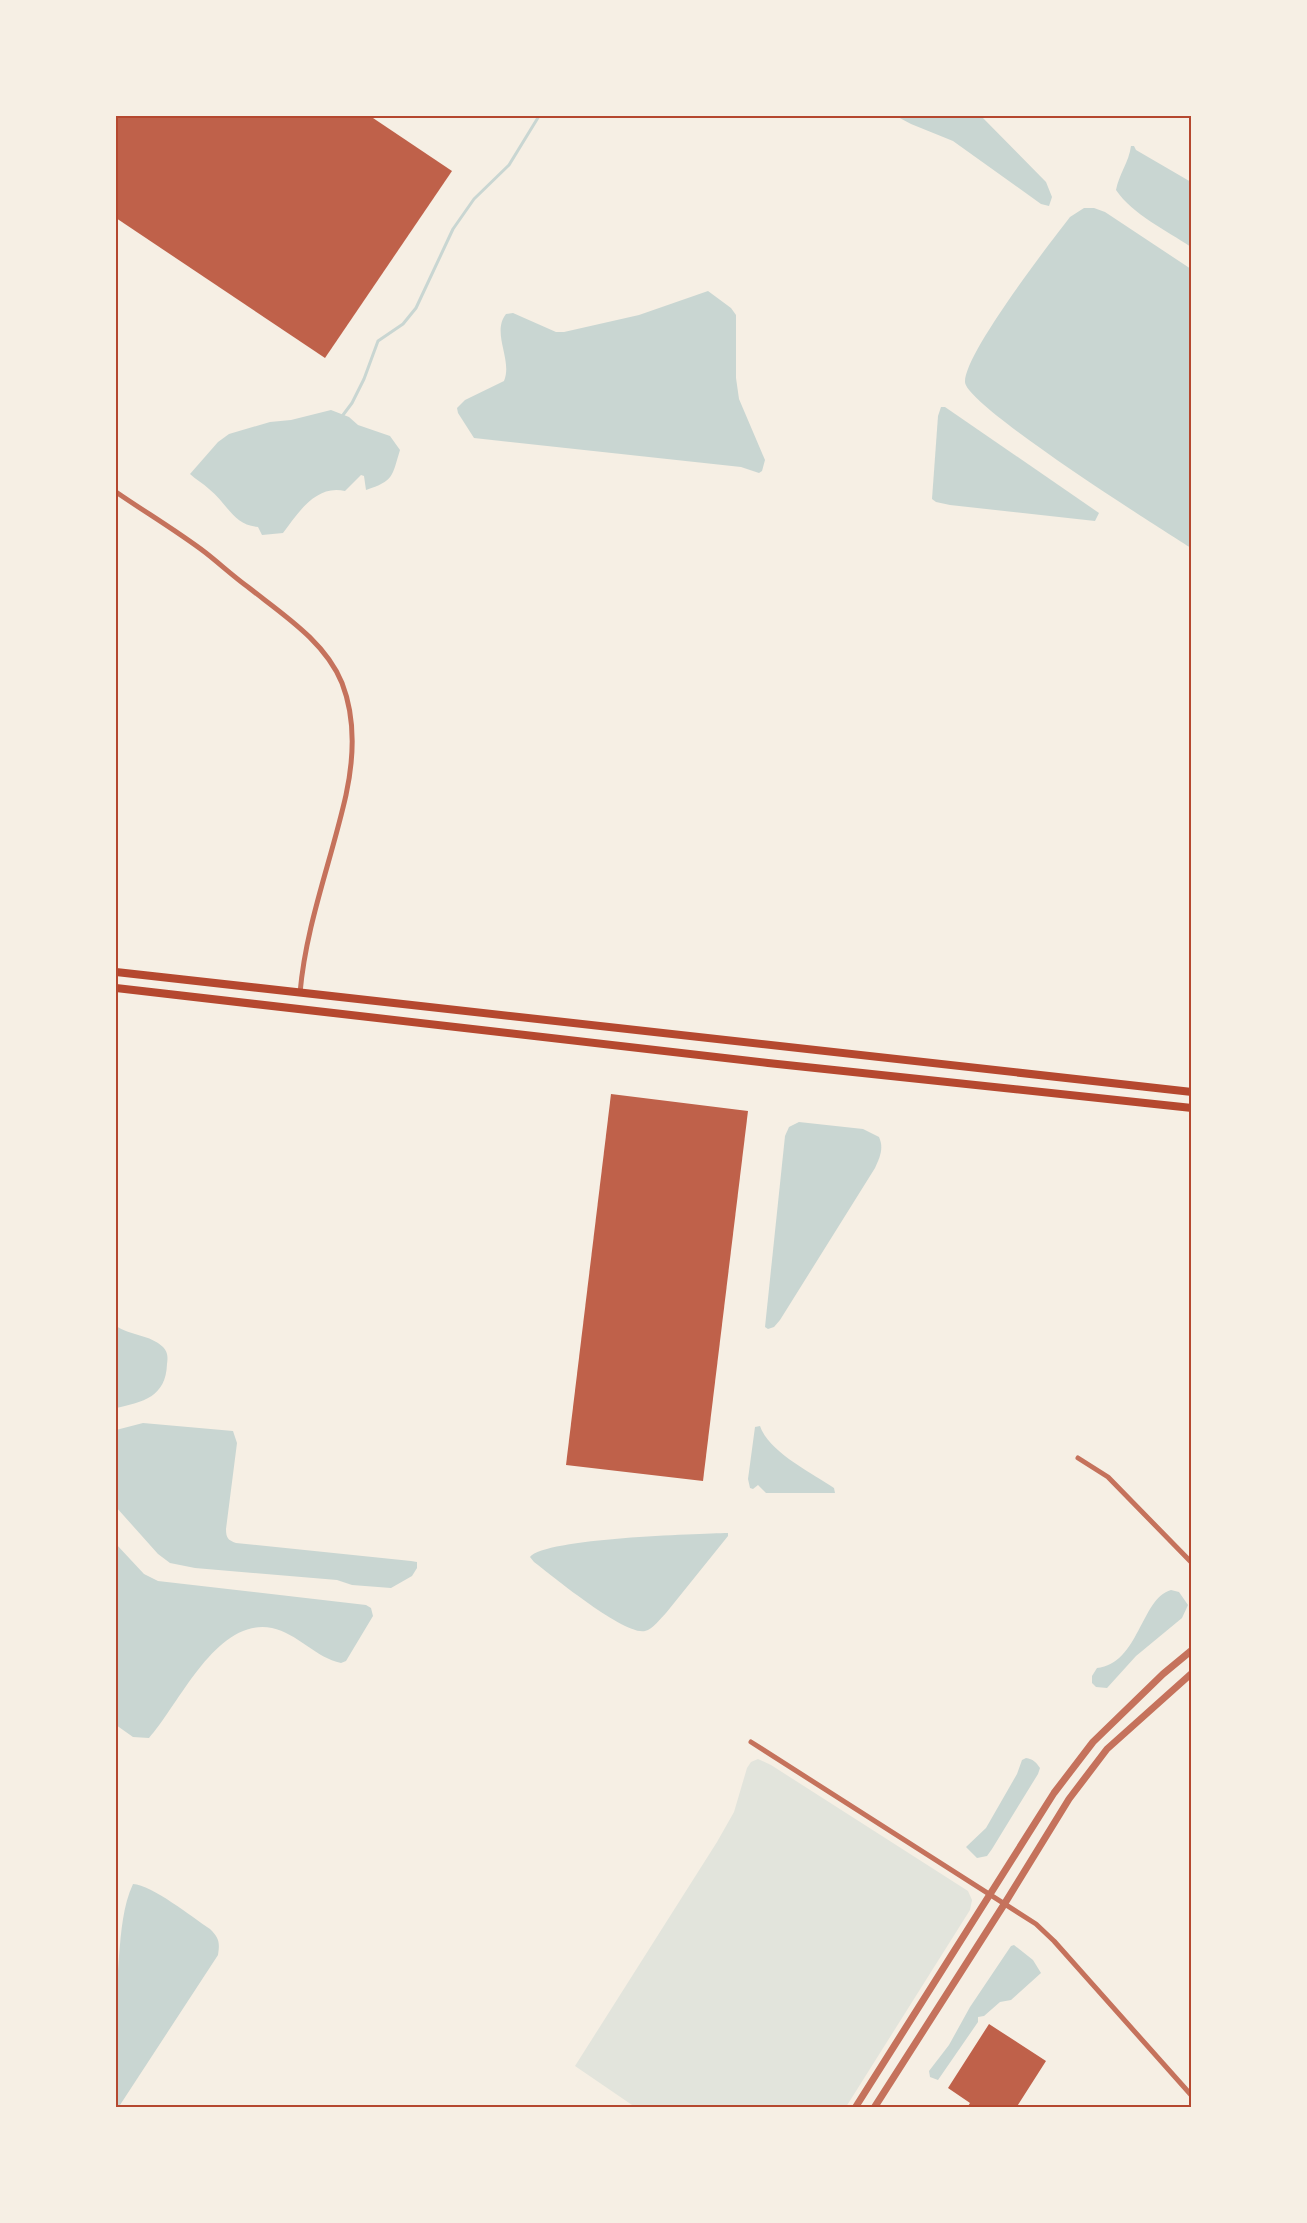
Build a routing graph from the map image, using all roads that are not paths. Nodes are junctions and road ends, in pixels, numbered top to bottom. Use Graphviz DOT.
graph roads {
  1 [pos="116,492"];
  2 [pos="116,972"];
  3 [pos="116,988"];
  4 [pos="300,993"];
  5 [pos="1191,1092"];
  6 [pos="1191,1108"];
  7 [pos="1078,1458"];
  8 [pos="1191,1563"];
  9 [pos="1191,1650"];
  10 [pos="1191,1672"];
  11 [pos="751,1742"];
  12 [pos="991,1894"];
  13 [pos="1005,1903"];
  14 [pos="1191,2096"];
  15 [pos="855,2108"];
  16 [pos="874,2108"];
  1 -- 4 [label="street"];
  2 -- 4 [label="main road"];
  3 -- 6 [label="main road"];
  4 -- 5 [label="main road"];
  7 -- 8 [label="street"];
  9 -- 12 [label="street"];
  10 -- 13 [label="street"];
  11 -- 12 [label="street"];
  12 -- 13 [label="street"];
  12 -- 15 [label="street"];
  13 -- 14 [label="street"];
  13 -- 16 [label="street"];
}
